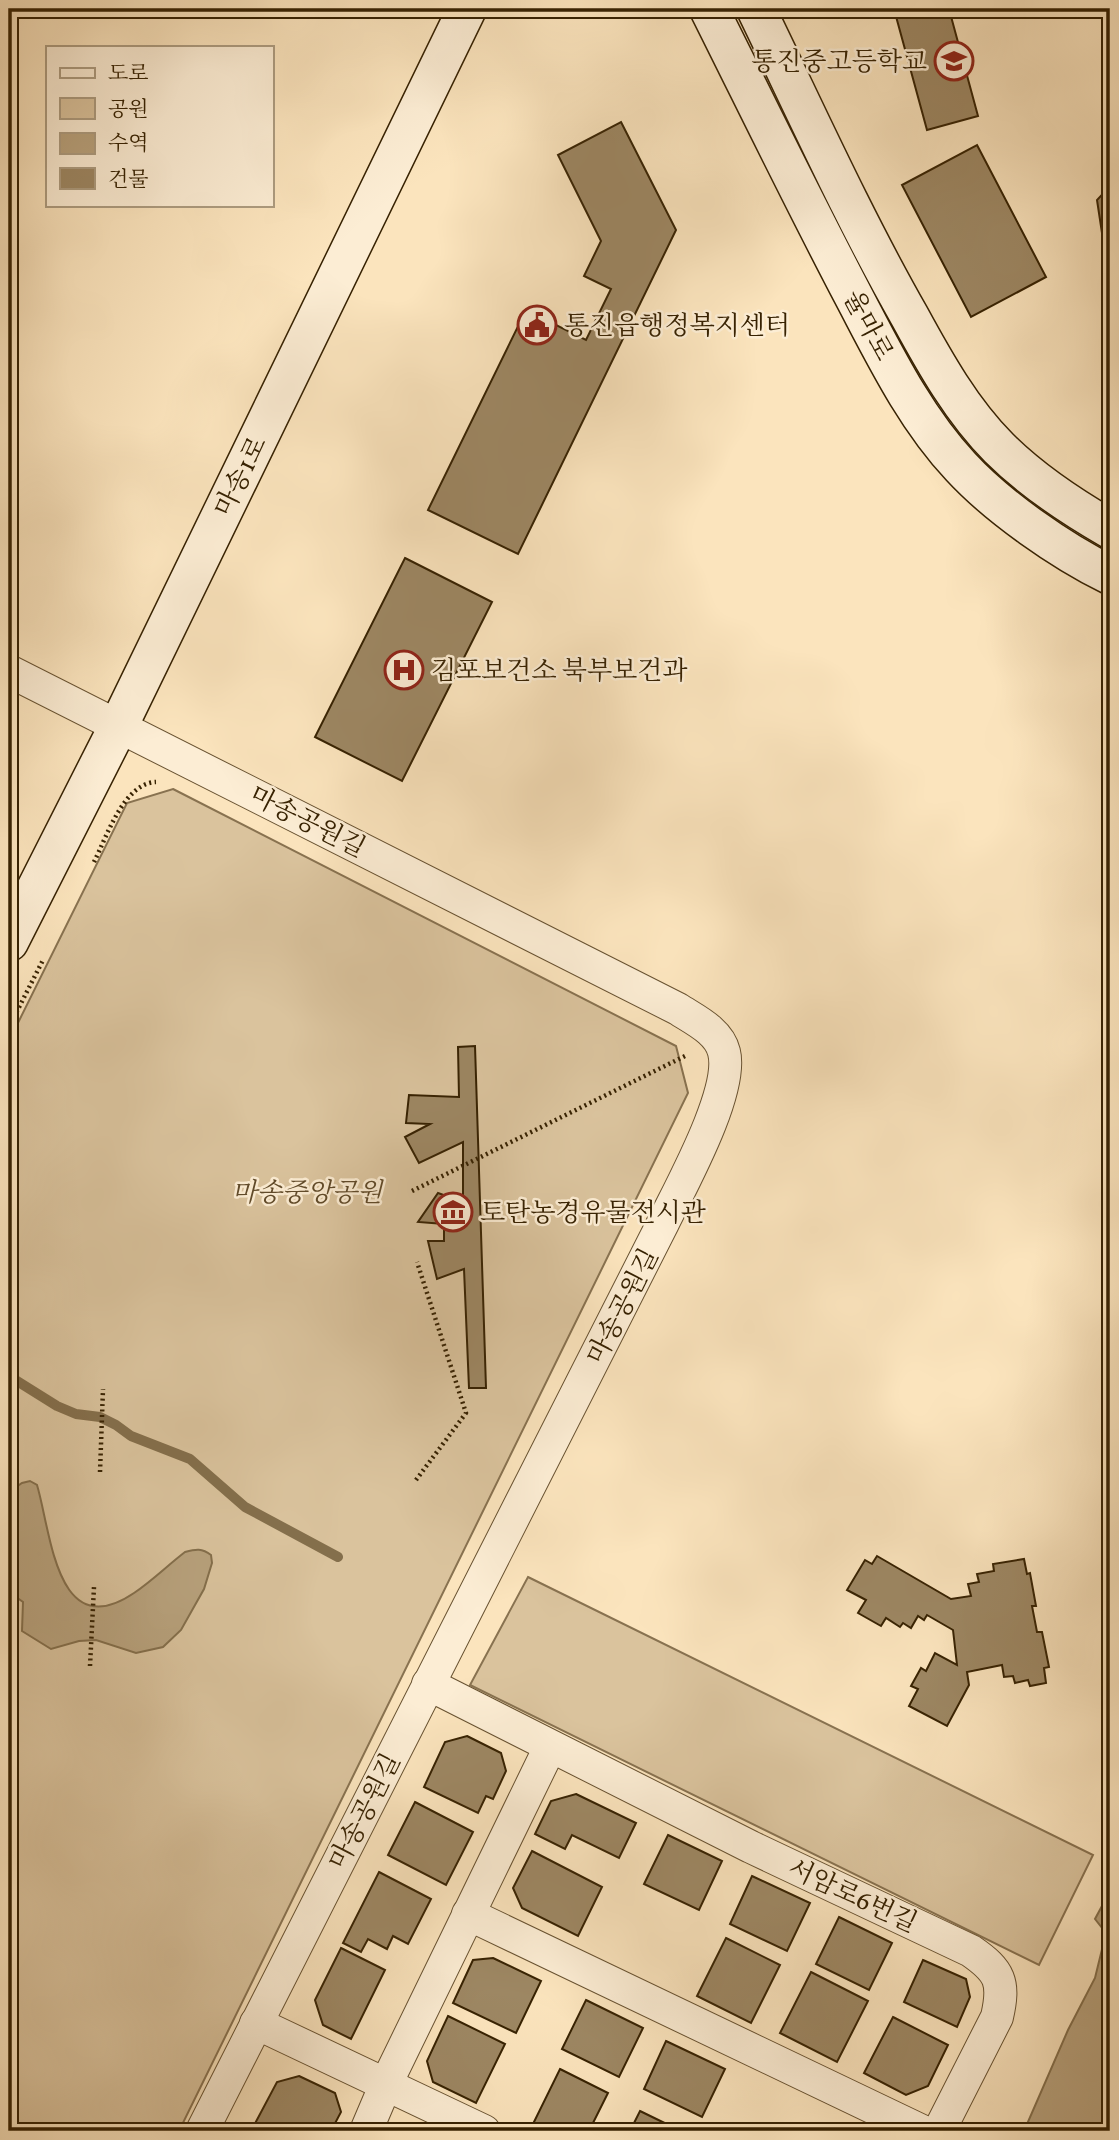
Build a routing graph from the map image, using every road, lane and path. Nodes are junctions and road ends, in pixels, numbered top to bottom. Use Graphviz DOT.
graph roads {
  1 [pos="467,9"];
  2 [pos="709,9"];
  3 [pos="756,9"];
  4 [pos="1110,529"];
  5 [pos="1110,575"];
  6 [pos="9,671"];
  7 [pos="119,726"];
  8 [pos="161,782"];
  9 [pos="88,872"];
  10 [pos="9,942"];
  11 [pos="46,955"];
  12 [pos="9,1027"];
  13 [pos="679,1045"];
  14 [pos="687,1055"];
  15 [pos="691,1066"];
  16 [pos="412,1191"];
  17 [pos="417,1262"];
  18 [pos="103,1389"];
  19 [pos="100,1472"];
  20 [pos="416,1480"];
  21 [pos="94,1587"];
  22 [pos="90,1666"];
  23 [pos="428,1684"];
  24 [pos="550,1747"];
  25 [pos="468,1914"];
  26 [pos="256,2023"];
  27 [pos="386,2084"];
  28 [pos="202,2131"];
  29 [pos="366,2131"];
  30 [pos="484,2131"];
  31 [pos="922,2131"];
  32 [pos="939,2131"];
  1 -- 7 [label="street, 마송1로"];
  2 -- 5 [label="street, 율마로"];
  3 -- 4 [label="street, 율마로"];
  6 -- 7 [label="street, 마송공원길"];
  7 -- 10 [label="street, 마송1로"];
  7 -- 23 [label="street, 마송공원길"];
  8 -- 9 [label="path"];
  11 -- 12 [label="path"];
  13 -- 14 [label="path"];
  14 -- 15 [label="path"];
  14 -- 16 [label="path"];
  17 -- 20 [label="path"];
  18 -- 19 [label="path"];
  21 -- 22 [label="path"];
  23 -- 24 [label="street, 서암로6번길"];
  23 -- 26 [label="street, 마송공원길"];
  24 -- 25 [label="street"];
  24 -- 32 [label="street, 서암로6번길"];
  25 -- 27 [label="street"];
  25 -- 31 [label="street"];
  26 -- 27 [label="street"];
  26 -- 28 [label="street, 마송공원길"];
  27 -- 29 [label="street"];
  27 -- 30 [label="street"];
}
